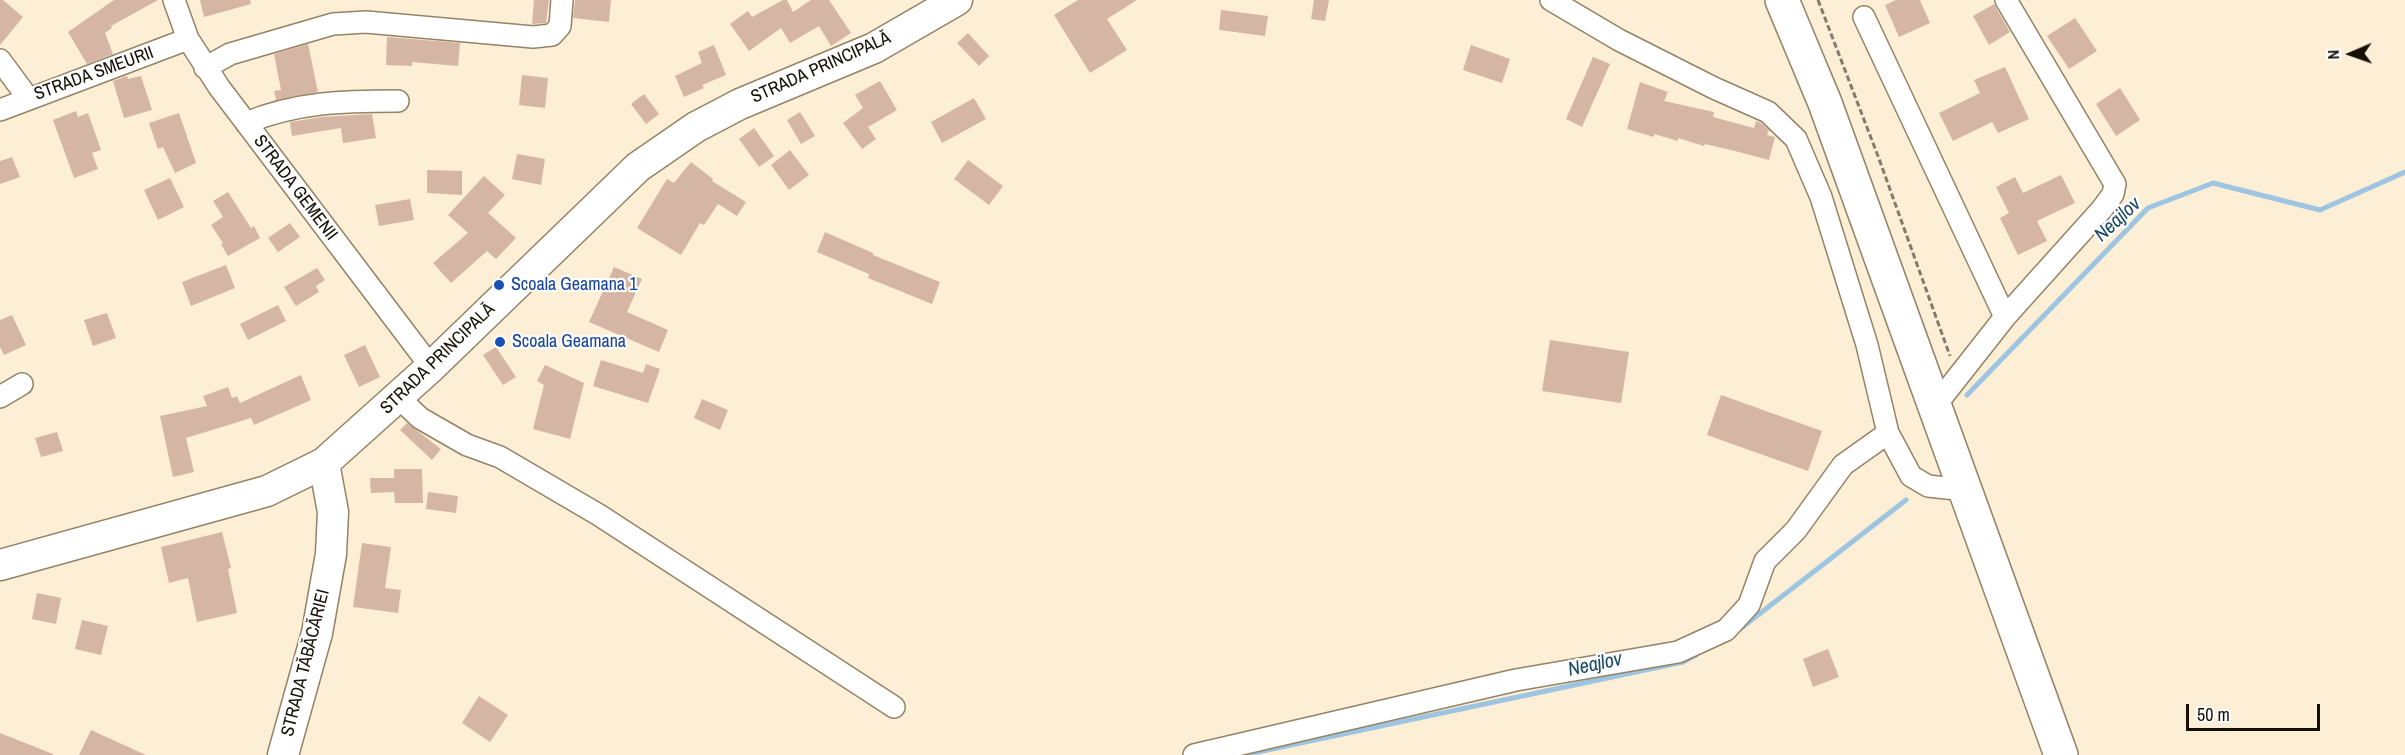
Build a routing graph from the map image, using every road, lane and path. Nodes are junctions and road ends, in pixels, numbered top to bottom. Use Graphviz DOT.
graph roads {
  1 [pos="174,0"];
  2 [pos="562,0"];
  3 [pos="957,0"];
  4 [pos="1551,0"];
  5 [pos="1782,0"];
  6 [pos="1818,0"];
  7 [pos="2006,0"];
  8 [pos="1864,17"];
  9 [pos="188,39"];
  10 [pos="0,60"];
  11 [pos="205,68"];
  12 [pos="28,98"];
  13 [pos="398,101"];
  14 [pos="0,110"];
  15 [pos="246,123"];
  16 [pos="2005,317"];
  17 [pos="431,367"];
  18 [pos="1958,377"];
  19 [pos="22,384"];
  20 [pos="0,397"];
  21 [pos="398,397"];
  22 [pos="1935,406"];
  23 [pos="1888,433"];
  24 [pos="324,463"];
  25 [pos="1965,490"];
  26 [pos="0,565"];
  27 [pos="894,707"];
  28 [pos="283,755"];
  29 [pos="1194,755"];
  30 [pos="2061,755"];
  1 -- 9 [label="street, STRADA GEMENII"];
  2 -- 11 [label="street"];
  3 -- 17 [label="main road, STRADA PRINCIPALĂ"];
  4 -- 23 [label="street"];
  5 -- 22 [label="main road"];
  6 -- 18 [label="path"];
  7 -- 16 [label="street"];
  8 -- 16 [label="street"];
  9 -- 11 [label="street, STRADA GEMENII"];
  9 -- 12 [label="street, STRADA SMEURII"];
  10 -- 12 [label="street"];
  11 -- 15 [label="street, STRADA GEMENII"];
  12 -- 14 [label="street, STRADA SMEURII"];
  13 -- 15 [label="street"];
  15 -- 17 [label="street, STRADA GEMENII"];
  16 -- 18 [label="street"];
  17 -- 21 [label="main road, STRADA PRINCIPALĂ"];
  18 -- 22 [label="street"];
  19 -- 20 [label="street"];
  21 -- 24 [label="main road, STRADA PRINCIPALĂ"];
  21 -- 27 [label="street"];
  22 -- 25 [label="main road"];
  23 -- 25 [label="street"];
  23 -- 29 [label="street"];
  24 -- 26 [label="main road, STRADA PRINCIPALĂ"];
  24 -- 28 [label="main road, STRADA TĂBĂCĂRIEI"];
  25 -- 30 [label="main road"];
}
